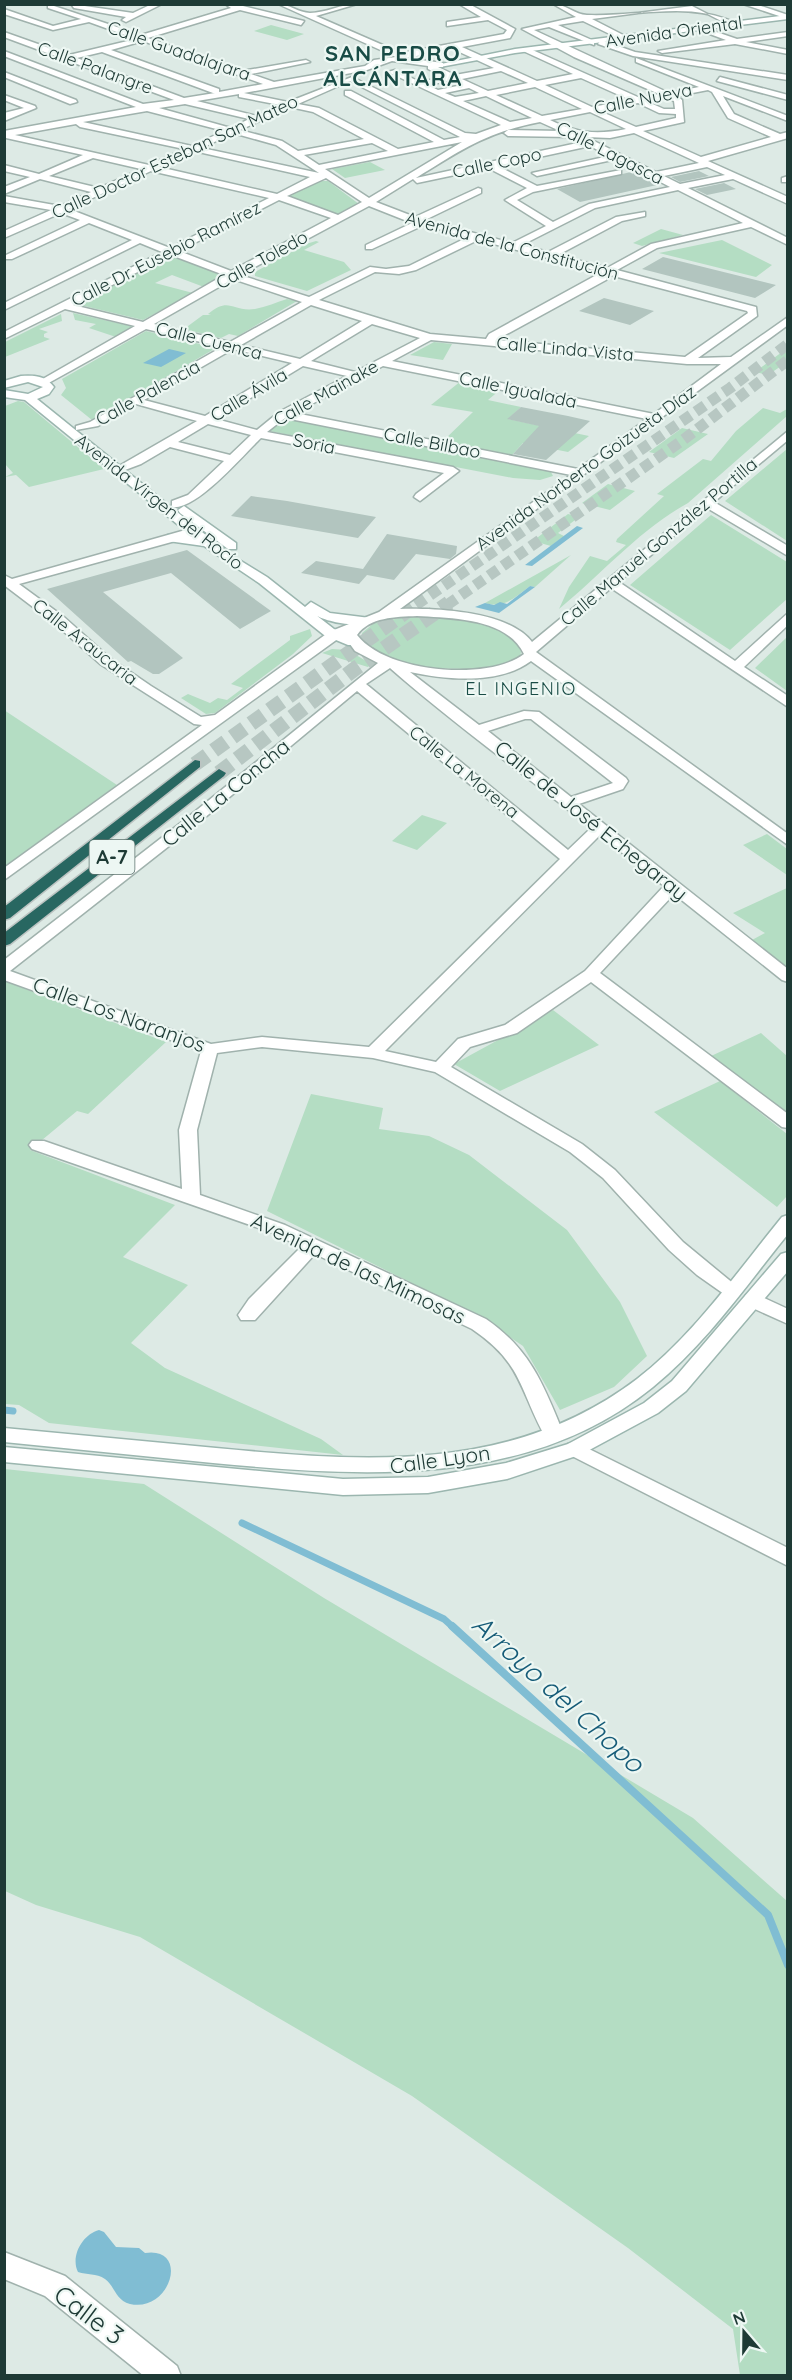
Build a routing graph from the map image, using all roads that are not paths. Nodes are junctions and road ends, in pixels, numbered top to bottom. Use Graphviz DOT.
graph roads {
  1 [pos="142,4"];
  2 [pos="227,4"];
  3 [pos="303,4"];
  4 [pos="354,4"];
  5 [pos="462,4"];
  6 [pos="556,4"];
  7 [pos="693,4"];
  8 [pos="746,4"];
  9 [pos="58,5"];
  10 [pos="157,5"];
  11 [pos="285,6"];
  12 [pos="40,8"];
  13 [pos="240,8"];
  14 [pos="30,10"];
  15 [pos="6,12"];
  16 [pos="135,16"];
  17 [pos="307,16"];
  18 [pos="489,18"];
  19 [pos="585,18"];
  20 [pos="786,18"];
  21 [pos="88,20"];
  22 [pos="323,23"];
  23 [pos="450,24"];
  24 [pos="734,24"];
  25 [pos="312,25"];
  26 [pos="551,25"];
  27 [pos="111,27"];
  28 [pos="702,28"];
  29 [pos="342,31"];
  30 [pos="4,34"];
  31 [pos="787,34"];
  32 [pos="143,39"];
  33 [pos="624,39"];
  34 [pos="733,40"];
  35 [pos="601,42"];
  36 [pos="591,43"];
  37 [pos="454,46"];
  38 [pos="560,47"];
  39 [pos="103,50"];
  40 [pos="525,50"];
  41 [pos="387,51"];
  42 [pos="744,52"];
  43 [pos="788,52"];
  44 [pos="4,53"];
  45 [pos="642,54"];
  46 [pos="576,55"];
  47 [pos="400,56"];
  48 [pos="478,57"];
  49 [pos="70,58"];
  50 [pos="383,60"];
  51 [pos="548,60"];
  52 [pos="306,62"];
  53 [pos="593,62"];
  54 [pos="410,63"];
  55 [pos="37,65"];
  56 [pos="372,66"];
  57 [pos="435,66"];
  58 [pos="566,68"];
  59 [pos="503,69"];
  60 [pos="729,69"];
  61 [pos="50,70"];
  62 [pos="611,70"];
  63 [pos="381,71"];
  64 [pos="402,71"];
  65 [pos="392,72"];
  66 [pos="244,73"];
  67 [pos="4,74"];
  68 [pos="582,75"];
  69 [pos="519,76"];
  70 [pos="120,77"];
  71 [pos="455,77"];
  72 [pos="15,78"];
  73 [pos="628,78"];
  74 [pos="788,78"];
  75 [pos="352,79"];
  76 [pos="507,79"];
  77 [pos="720,79"];
  78 [pos="4,81"];
  79 [pos="484,83"];
  80 [pos="600,83"];
  81 [pos="421,84"];
  82 [pos="536,84"];
  83 [pos="88,85"];
  84 [pos="273,85"];
  85 [pos="472,85"];
  86 [pos="646,86"];
  87 [pos="372,89"];
  88 [pos="712,90"];
  89 [pos="216,91"];
  90 [pos="617,91"];
  91 [pos="438,92"];
  92 [pos="108,93"];
  93 [pos="232,93"];
  94 [pos="348,93"];
  95 [pos="554,93"];
  96 [pos="310,94"];
  97 [pos="489,94"];
  98 [pos="666,94"];
  99 [pos="4,97"];
  100 [pos="411,97"];
  101 [pos="788,98"];
  102 [pos="82,100"];
  103 [pos="394,100"];
  104 [pos="455,100"];
  105 [pos="571,100"];
  106 [pos="636,100"];
  107 [pos="186,101"];
  108 [pos="507,102"];
  109 [pos="289,105"];
  110 [pos="52,107"];
  111 [pos="148,108"];
  112 [pos="473,109"];
  113 [pos="589,109"];
  114 [pos="524,110"];
  115 [pos="680,112"];
  116 [pos="4,119"];
  117 [pos="258,119"];
  118 [pos="541,119"];
  119 [pos="788,119"];
  120 [pos="74,121"];
  121 [pos="509,125"];
  122 [pos="236,129"];
  123 [pos="636,130"];
  124 [pos="358,132"];
  125 [pos="492,133"];
  126 [pos="5,134"];
  127 [pos="575,135"];
  128 [pos="478,136"];
  129 [pos="783,136"];
  130 [pos="373,140"];
  131 [pos="768,141"];
  132 [pos="443,143"];
  133 [pos="591,143"];
  134 [pos="788,144"];
  135 [pos="284,146"];
  136 [pos="194,149"];
  137 [pos="396,152"];
  138 [pos="297,154"];
  139 [pos="92,155"];
  140 [pos="616,156"];
  141 [pos="704,162"];
  142 [pos="490,165"];
  143 [pos="4,168"];
  144 [pos="151,168"];
  145 [pos="638,168"];
  146 [pos="322,173"];
  147 [pos="537,173"];
  148 [pos="40,176"];
  149 [pos="655,176"];
  150 [pos="733,176"];
  151 [pos="403,182"];
  152 [pos="678,188"];
  153 [pos="530,190"];
  154 [pos="4,191"];
  155 [pos="100,191"];
  156 [pos="478,191"];
  157 [pos="278,197"];
  158 [pos="4,199"];
  159 [pos="617,200"];
  160 [pos="788,201"];
  161 [pos="369,202"];
  162 [pos="60,209"];
  163 [pos="339,218"];
  164 [pos="88,220"];
  165 [pos="418,222"];
  166 [pos="752,224"];
  167 [pos="553,225"];
  168 [pos="4,235"];
  169 [pos="475,237"];
  170 [pos="139,240"];
  171 [pos="788,242"];
  172 [pos="511,246"];
  173 [pos="369,247"];
  174 [pos="171,251"];
  175 [pos="548,256"];
  176 [pos="9,257"];
  177 [pos="608,271"];
  178 [pos="232,275"];
  179 [pos="309,301"];
  180 [pos="64,306"];
  181 [pos="4,307"];
  182 [pos="370,320"];
  183 [pos="788,320"];
  184 [pos="145,325"];
  185 [pos="4,336"];
  186 [pos="429,337"];
  187 [pos="489,342"];
  188 [pos="231,347"];
  189 [pos="734,360"];
  190 [pos="687,361"];
  191 [pos="382,362"];
  192 [pos="702,362"];
  193 [pos="301,363"];
  194 [pos="355,375"];
  195 [pos="45,382"];
  196 [pos="702,382"];
  197 [pos="7,386"];
  198 [pos="34,396"];
  199 [pos="136,402"];
  200 [pos="283,414"];
  201 [pos="654,417"];
  202 [pos="209,420"];
  203 [pos="80,428"];
  204 [pos="260,434"];
  205 [pos="787,436"];
  206 [pos="169,443"];
  207 [pos="232,459"];
  208 [pos="125,466"];
  209 [pos="581,473"];
  210 [pos="420,497"];
  211 [pos="706,502"];
  212 [pos="176,504"];
  213 [pos="176,519"];
  214 [pos="193,532"];
  215 [pos="172,538"];
  216 [pos="206,542"];
  217 [pos="788,552"];
  218 [pos="254,563"];
  219 [pos="7,581"];
  220 [pos="612,583"];
  221 [pos="383,615"];
  222 [pos="788,617"];
  223 [pos="358,630"];
  224 [pos="334,635"];
  225 [pos="531,652"];
  226 [pos="393,664"];
  227 [pos="736,668"];
  228 [pos="358,685"];
  229 [pos="788,703"];
  230 [pos="200,727"];
  231 [pos="478,730"];
  232 [pos="195,764"];
  233 [pos="219,773"];
  234 [pos="568,803"];
  235 [pos="116,826"];
  236 [pos="599,828"];
  237 [pos="788,841"];
  238 [pos="569,859"];
  239 [pos="4,876"];
  240 [pos="673,886"];
  241 [pos="4,900"];
  242 [pos="4,915"];
  243 [pos="7,940"];
  244 [pos="4,968"];
  245 [pos="4,974"];
  246 [pos="591,974"];
  247 [pos="788,977"];
  248 [pos="210,1049"];
  249 [pos="373,1053"];
  250 [pos="440,1068"];
  251 [pos="788,1123"];
  252 [pos="38,1144"];
  253 [pos="191,1197"];
  254 [pos="788,1221"];
  255 [pos="313,1245"];
  256 [pos="788,1258"];
  257 [pos="731,1289"];
  258 [pos="753,1300"];
  259 [pos="248,1315"];
  260 [pos="788,1317"];
  261 [pos="4,1435"];
  262 [pos="554,1435"];
  263 [pos="575,1449"];
  264 [pos="4,1454"];
  265 [pos="788,1558"];
  266 [pos="4,2265"];
  267 [pos="167,2376"];
  1 -- 10 [label="street"];
  2 -- 13 [label="street"];
  3 -- 11 [label="street"];
  4 -- 17 [label="street"];
  5 -- 18 [label="street"];
  6 -- 19 [label="street"];
  7 -- 19 [label="street"];
  7 -- 24 [label="street"];
  8 -- 20 [label="street"];
  9 -- 12 [label="street"];
  9 -- 16 [label="street"];
  9 -- 21 [label="street, Calle Guadalajara"];
  10 -- 16 [label="street"];
  11 -- 17 [label="street"];
  13 -- 25 [label="street"];
  13 -- 32 [label="street"];
  14 -- 15 [label="street"];
  15 -- 21 [label="street"];
  16 -- 27 [label="street"];
  17 -- 22 [label="street"];
  18 -- 23 [label="street"];
  18 -- 37 [label="street"];
  19 -- 26 [label="street"];
  19 -- 33 [label="street"];
  20 -- 24 [label="street, Avenida Oriental"];
  21 -- 27 [label="street, Calle Guadalajara"];
  22 -- 25 [label="street"];
  22 -- 29 [label="street"];
  24 -- 28 [label="street, Avenida Oriental"];
  25 -- 29 [label="street"];
  26 -- 36 [label="street"];
  26 -- 38 [label="street"];
  27 -- 32 [label="street, Calle Guadalajara"];
  28 -- 33 [label="street, Avenida Oriental"];
  28 -- 34 [label="street"];
  29 -- 41 [label="street"];
  30 -- 49 [label="street, Calle Palangre"];
  31 -- 34 [label="street"];
  32 -- 39 [label="street"];
  32 -- 66 [label="street, Calle Guadalajara"];
  33 -- 35 [label="street, Avenida Oriental"];
  34 -- 42 [label="street"];
  34 -- 45 [label="street"];
  35 -- 36 [label="street, Avenida Oriental"];
  35 -- 45 [label="street"];
  36 -- 38 [label="street, Avenida Oriental"];
  37 -- 47 [label="street"];
  37 -- 48 [label="street"];
  38 -- 40 [label="street, Avenida Oriental"];
  38 -- 46 [label="street"];
  39 -- 49 [label="street"];
  39 -- 89 [label="street"];
  40 -- 48 [label="street, Avenida Oriental"];
  40 -- 51 [label="street"];
  41 -- 47 [label="street"];
  41 -- 50 [label="street"];
  42 -- 43 [label="street"];
  42 -- 60 [label="street"];
  44 -- 55 [label="street, Avenida de la Constitución"];
  45 -- 60 [label="street"];
  45 -- 88 [label="street"];
  46 -- 51 [label="street"];
  46 -- 53 [label="street"];
  47 -- 54 [label="street"];
  48 -- 57 [label="street, Avenida Oriental"];
  48 -- 59 [label="street"];
  49 -- 55 [label="street"];
  49 -- 70 [label="street, Calle Palangre"];
  50 -- 54 [label="street"];
  50 -- 56 [label="street"];
  51 -- 58 [label="street"];
  51 -- 59 [label="street"];
  52 -- 66 [label="street"];
  53 -- 58 [label="street"];
  53 -- 62 [label="street"];
  54 -- 57 [label="street"];
  54 -- 64 [label="street"];
  55 -- 61 [label="street, Avenida de la Constitución"];
  56 -- 63 [label="street"];
  56 -- 84 [label="street"];
  57 -- 64 [label="street"];
  57 -- 71 [label="street, Calle Lagasca"];
  58 -- 68 [label="street"];
  58 -- 69 [label="street"];
  59 -- 69 [label="street"];
  59 -- 71 [label="street"];
  60 -- 74 [label="street"];
  60 -- 77 [label="street"];
  61 -- 72 [label="street"];
  61 -- 83 [label="street, Avenida de la Constitución"];
  62 -- 68 [label="street"];
  62 -- 73 [label="street"];
  63 -- 65 [label="street"];
  63 -- 75 [label="street, Calle Doctor Esteban San Mateo"];
  64 -- 65 [label="street"];
  65 -- 81 [label="street"];
  66 -- 84 [label="street, Calle Guadalajara"];
  67 -- 72 [label="street"];
  68 -- 80 [label="street"];
  68 -- 82 [label="street"];
  69 -- 76 [label="street"];
  69 -- 82 [label="street"];
  70 -- 83 [label="street"];
  70 -- 107 [label="street, Calle Palangre"];
  71 -- 81 [label="street"];
  71 -- 85 [label="street, Calle Lagasca"];
  72 -- 78 [label="street"];
  72 -- 102 [label="street"];
  73 -- 80 [label="street"];
  73 -- 86 [label="street"];
  75 -- 87 [label="street"];
  75 -- 96 [label="street, Calle Doctor Esteban San Mateo"];
  77 -- 88 [label="street"];
  77 -- 101 [label="street"];
  79 -- 85 [label="street"];
  80 -- 90 [label="street"];
  80 -- 95 [label="street"];
  81 -- 91 [label="street"];
  82 -- 95 [label="street"];
  82 -- 97 [label="street"];
  83 -- 92 [label="street, Avenida de la Constitución"];
  84 -- 93 [label="street"];
  85 -- 91 [label="street"];
  85 -- 97 [label="street, Calle Lagasca"];
  86 -- 90 [label="street"];
  86 -- 98 [label="street"];
  87 -- 94 [label="street"];
  87 -- 103 [label="street"];
  88 -- 98 [label="street, Calle Nueva"];
  88 -- 119 [label="street"];
  88 -- 129 [label="street"];
  90 -- 105 [label="street"];
  90 -- 106 [label="street"];
  91 -- 104 [label="street"];
  92 -- 102 [label="street"];
  92 -- 111 [label="street, Avenida de la Constitución"];
  93 -- 107 [label="street"];
  93 -- 109 [label="street"];
  94 -- 96 [label="street"];
  94 -- 132 [label="street"];
  95 -- 105 [label="street"];
  95 -- 108 [label="street"];
  96 -- 109 [label="street, Calle Doctor Esteban San Mateo"];
  97 -- 104 [label="street"];
  97 -- 108 [label="street, Calle Lagasca"];
  98 -- 106 [label="street, Calle Nueva"];
  98 -- 115 [label="street"];
  99 -- 116 [label="street"];
  100 -- 103 [label="street"];
  102 -- 110 [label="street"];
  103 -- 128 [label="street"];
  104 -- 112 [label="street"];
  105 -- 113 [label="street"];
  105 -- 114 [label="street"];
  106 -- 113 [label="street, Calle Nueva"];
  106 -- 115 [label="street"];
  107 -- 111 [label="street"];
  107 -- 117 [label="street, Calle Palangre"];
  108 -- 112 [label="street"];
  108 -- 114 [label="street, Calle Lagasca"];
  109 -- 117 [label="street, Calle Doctor Esteban San Mateo"];
  109 -- 124 [label="street"];
  111 -- 120 [label="street"];
  111 -- 122 [label="street, Avenida de la Constitución"];
  112 -- 121 [label="street"];
  113 -- 118 [label="street, Calle Nueva"];
  113 -- 123 [label="street"];
  114 -- 118 [label="street, Calle Lagasca"];
  115 -- 123 [label="street"];
  117 -- 122 [label="street, Calle Doctor Esteban San Mateo"];
  118 -- 121 [label="street, Calle Nueva"];
  118 -- 127 [label="street, Calle Lagasca"];
  120 -- 126 [label="street"];
  120 -- 136 [label="street"];
  121 -- 125 [label="street, Calle Nueva"];
  122 -- 135 [label="street, Avenida de la Constitución"];
  122 -- 136 [label="street, Calle Doctor Esteban San Mateo"];
  123 -- 127 [label="street"];
  123 -- 141 [label="street"];
  124 -- 130 [label="street"];
  124 -- 135 [label="street"];
  125 -- 127 [label="street"];
  125 -- 128 [label="street"];
  126 -- 139 [label="street"];
  127 -- 133 [label="street, Calle Lagasca"];
  128 -- 132 [label="street"];
  128 -- 151 [label="street, Calle Toledo"];
  129 -- 131 [label="street"];
  130 -- 137 [label="street"];
  130 -- 138 [label="street"];
  131 -- 134 [label="street"];
  131 -- 141 [label="street"];
  132 -- 137 [label="street"];
  133 -- 140 [label="street, Calle Lagasca"];
  133 -- 142 [label="street, Calle Copo"];
  135 -- 138 [label="street, Avenida de la Constitución"];
  136 -- 144 [label="street, Calle Doctor Esteban San Mateo"];
  136 -- 146 [label="street"];
  137 -- 146 [label="street"];
  138 -- 146 [label="street, Avenida de la Constitución"];
  139 -- 144 [label="street"];
  139 -- 148 [label="street"];
  140 -- 145 [label="street, Calle Lagasca"];
  140 -- 147 [label="street"];
  141 -- 149 [label="street"];
  141 -- 150 [label="street"];
  142 -- 151 [label="street, Calle Copo"];
  142 -- 153 [label="street"];
  143 -- 148 [label="street"];
  144 -- 155 [label="street, Calle Doctor Esteban San Mateo"];
  144 -- 157 [label="street"];
  145 -- 149 [label="street, Calle Lagasca"];
  145 -- 153 [label="street"];
  146 -- 157 [label="street, Calle Dr. Eusebio Ramírez"];
  146 -- 161 [label="street, Avenida de la Constitución"];
  148 -- 154 [label="street"];
  148 -- 155 [label="street"];
  149 -- 152 [label="street, Calle Lagasca"];
  150 -- 152 [label="street"];
  150 -- 160 [label="street"];
  151 -- 161 [label="street, Calle Toledo"];
  152 -- 159 [label="street"];
  152 -- 166 [label="street, Calle Lagasca"];
  153 -- 167 [label="street"];
  155 -- 162 [label="street, Calle Doctor Esteban San Mateo"];
  156 -- 165 [label="street"];
  157 -- 163 [label="street"];
  157 -- 174 [label="street, Calle Dr. Eusebio Ramírez"];
  158 -- 162 [label="street, Calle Linda Vista"];
  159 -- 167 [label="street"];
  159 -- 175 [label="street"];
  161 -- 163 [label="street, Calle Toledo"];
  161 -- 165 [label="street, Avenida de la Constitución"];
  162 -- 164 [label="street, Calle Linda Vista"];
  162 -- 168 [label="street, Calle Doctor Esteban San Mateo"];
  163 -- 178 [label="street, Calle Toledo"];
  164 -- 170 [label="street, Calle Linda Vista"];
  164 -- 176 [label="street"];
  165 -- 169 [label="street, Avenida de la Constitución"];
  165 -- 173 [label="street"];
  166 -- 171 [label="street, Calle Lagasca"];
  166 -- 177 [label="street"];
  167 -- 172 [label="street"];
  169 -- 172 [label="street, Avenida de la Constitución"];
  169 -- 179 [label="street, Calle Palencia"];
  170 -- 174 [label="street, Calle Linda Vista"];
  170 -- 181 [label="street"];
  172 -- 175 [label="street, Avenida de la Constitución"];
  174 -- 178 [label="street, Calle Linda Vista"];
  174 -- 180 [label="street, Calle Dr. Eusebio Ramírez"];
  175 -- 177 [label="street, Avenida de la Constitución"];
  177 -- 187 [label="street"];
  177 -- 190 [label="street, Avenida de la Constitución"];
  178 -- 179 [label="street, Calle Linda Vista"];
  178 -- 184 [label="street, Calle Toledo"];
  179 -- 182 [label="street, Calle Linda Vista"];
  179 -- 188 [label="street, Calle Palencia"];
  180 -- 184 [label="street, Calle Cuenca"];
  180 -- 185 [label="street, Calle Dr. Eusebio Ramírez"];
  182 -- 186 [label="street, Calle Linda Vista"];
  182 -- 193 [label="street, Calle Ávila"];
  183 -- 189 [label="street, Avenida Norberto Goizueta Díaz"];
  184 -- 188 [label="street, Calle Cuenca"];
  184 -- 195 [label="street, Calle Toledo"];
  186 -- 187 [label="street, Calle Linda Vista"];
  186 -- 191 [label="street, Calle Mainake"];
  187 -- 190 [label="street, Calle Linda Vista"];
  188 -- 193 [label="street, Calle Cuenca"];
  188 -- 199 [label="street, Calle Palencia"];
  189 -- 192 [label="street, Calle Linda Vista"];
  189 -- 196 [label="street, Avenida Norberto Goizueta Díaz"];
  190 -- 192 [label="street, Calle Linda Vista"];
  191 -- 194 [label="street, Calle Mainake"];
  191 -- 201 [label="street, Calle Igualada"];
  192 -- 196 [label="street"];
  193 -- 194 [label="street, Calle Cuenca"];
  193 -- 202 [label="street, Calle Ávila"];
  194 -- 200 [label="street, Calle Mainake"];
  195 -- 197 [label="street"];
  195 -- 198 [label="street"];
  196 -- 201 [label="street, Avenida Norberto Goizueta Díaz"];
  197 -- 198 [label="street"];
  198 -- 203 [label="street, Avenida Virgen del Rocío"];
  198 -- 213 [label="street, Avenida Virgen del Rocío"];
  199 -- 202 [label="street, Soria"];
  199 -- 203 [label="street, Calle Palencia"];
  200 -- 204 [label="street, Calle Mainake"];
  200 -- 209 [label="street, Calle Bilbao"];
  201 -- 209 [label="street, Avenida Norberto Goizueta Díaz"];
  202 -- 204 [label="street, Soria"];
  202 -- 206 [label="street, Calle Ávila"];
  203 -- 208 [label="street, Avenida Virgen del Rocío"];
  204 -- 207 [label="street, Calle Mainake"];
  204 -- 210 [label="street, Soria"];
  205 -- 211 [label="street, Calle Manuel González Portilla"];
  206 -- 207 [label="street"];
  206 -- 208 [label="street, Calle Ávila"];
  207 -- 212 [label="street, Calle Mainake"];
  208 -- 212 [label="street, Avenida Virgen del Rocío"];
  209 -- 221 [label="street, Avenida Norberto Goizueta Díaz"];
  211 -- 217 [label="street"];
  211 -- 220 [label="street, Calle Manuel González Portilla"];
  212 -- 214 [label="street"];
  212 -- 218 [label="street, Avenida Virgen del Rocío"];
  213 -- 214 [label="street, Avenida Virgen del Rocío"];
  213 -- 215 [label="street"];
  214 -- 215 [label="street"];
  214 -- 216 [label="street, Avenida Virgen del Rocío"];
  214 -- 218 [label="street"];
  215 -- 216 [label="street"];
  215 -- 219 [label="street"];
  216 -- 224 [label="street, Avenida Virgen del Rocío"];
  218 -- 223 [label="street, Avenida Virgen del Rocío"];
  219 -- 230 [label="street, Calle Araucaria"];
  220 -- 225 [label="street, Calle Manuel González Portilla"];
  220 -- 227 [label="street"];
  221 -- 223 [label="street"];
  221 -- 225 [label="street"];
  222 -- 227 [label="street"];
  223 -- 224 [label="street, Avenida Virgen del Rocío"];
  223 -- 226 [label="street"];
  224 -- 230 [label="street"];
  225 -- 226 [label="street, Calle Manuel González Portilla"];
  225 -- 237 [label="street"];
  226 -- 228 [label="street, Calle La Concha"];
  226 -- 231 [label="street, Calle de José Echegaray"];
  227 -- 229 [label="street"];
  228 -- 238 [label="street, Calle La Morena"];
  228 -- 244 [label="street, Calle La Concha"];
  230 -- 239 [label="street"];
  231 -- 234 [label="street, Calle de José Echegaray"];
  231 -- 234 [label="street"];
  232 -- 235 [label="highway, A-7"];
  233 -- 243 [label="highway, A-7"];
  234 -- 236 [label="street, Calle de José Echegaray"];
  235 -- 241 [label="highway"];
  235 -- 242 [label="highway, A-7"];
  236 -- 238 [label="street"];
  236 -- 240 [label="street, Calle de José Echegaray"];
  238 -- 249 [label="street"];
  240 -- 246 [label="street"];
  240 -- 247 [label="street, Calle de José Echegaray"];
  245 -- 248 [label="street, Calle Los Naranjos"];
  246 -- 250 [label="street"];
  246 -- 251 [label="street"];
  248 -- 249 [label="street, Calle Los Naranjos"];
  248 -- 253 [label="street"];
  249 -- 250 [label="street, Calle Los Naranjos"];
  250 -- 257 [label="street, Calle Los Naranjos"];
  252 -- 253 [label="street, Avenida de las Mimosas"];
  253 -- 255 [label="street, Avenida de las Mimosas"];
  254 -- 257 [label="street, Calle Lyon"];
  255 -- 259 [label="street"];
  255 -- 262 [label="street, Avenida de las Mimosas"];
  256 -- 258 [label="street, Calle Lyon"];
  257 -- 262 [label="street, Calle Lyon"];
  258 -- 260 [label="street"];
  258 -- 263 [label="street, Calle Lyon"];
  261 -- 262 [label="street, Calle Lyon"];
  263 -- 264 [label="street, Calle Lyon"];
  263 -- 265 [label="street"];
  266 -- 267 [label="street, Calle 3"];
}
